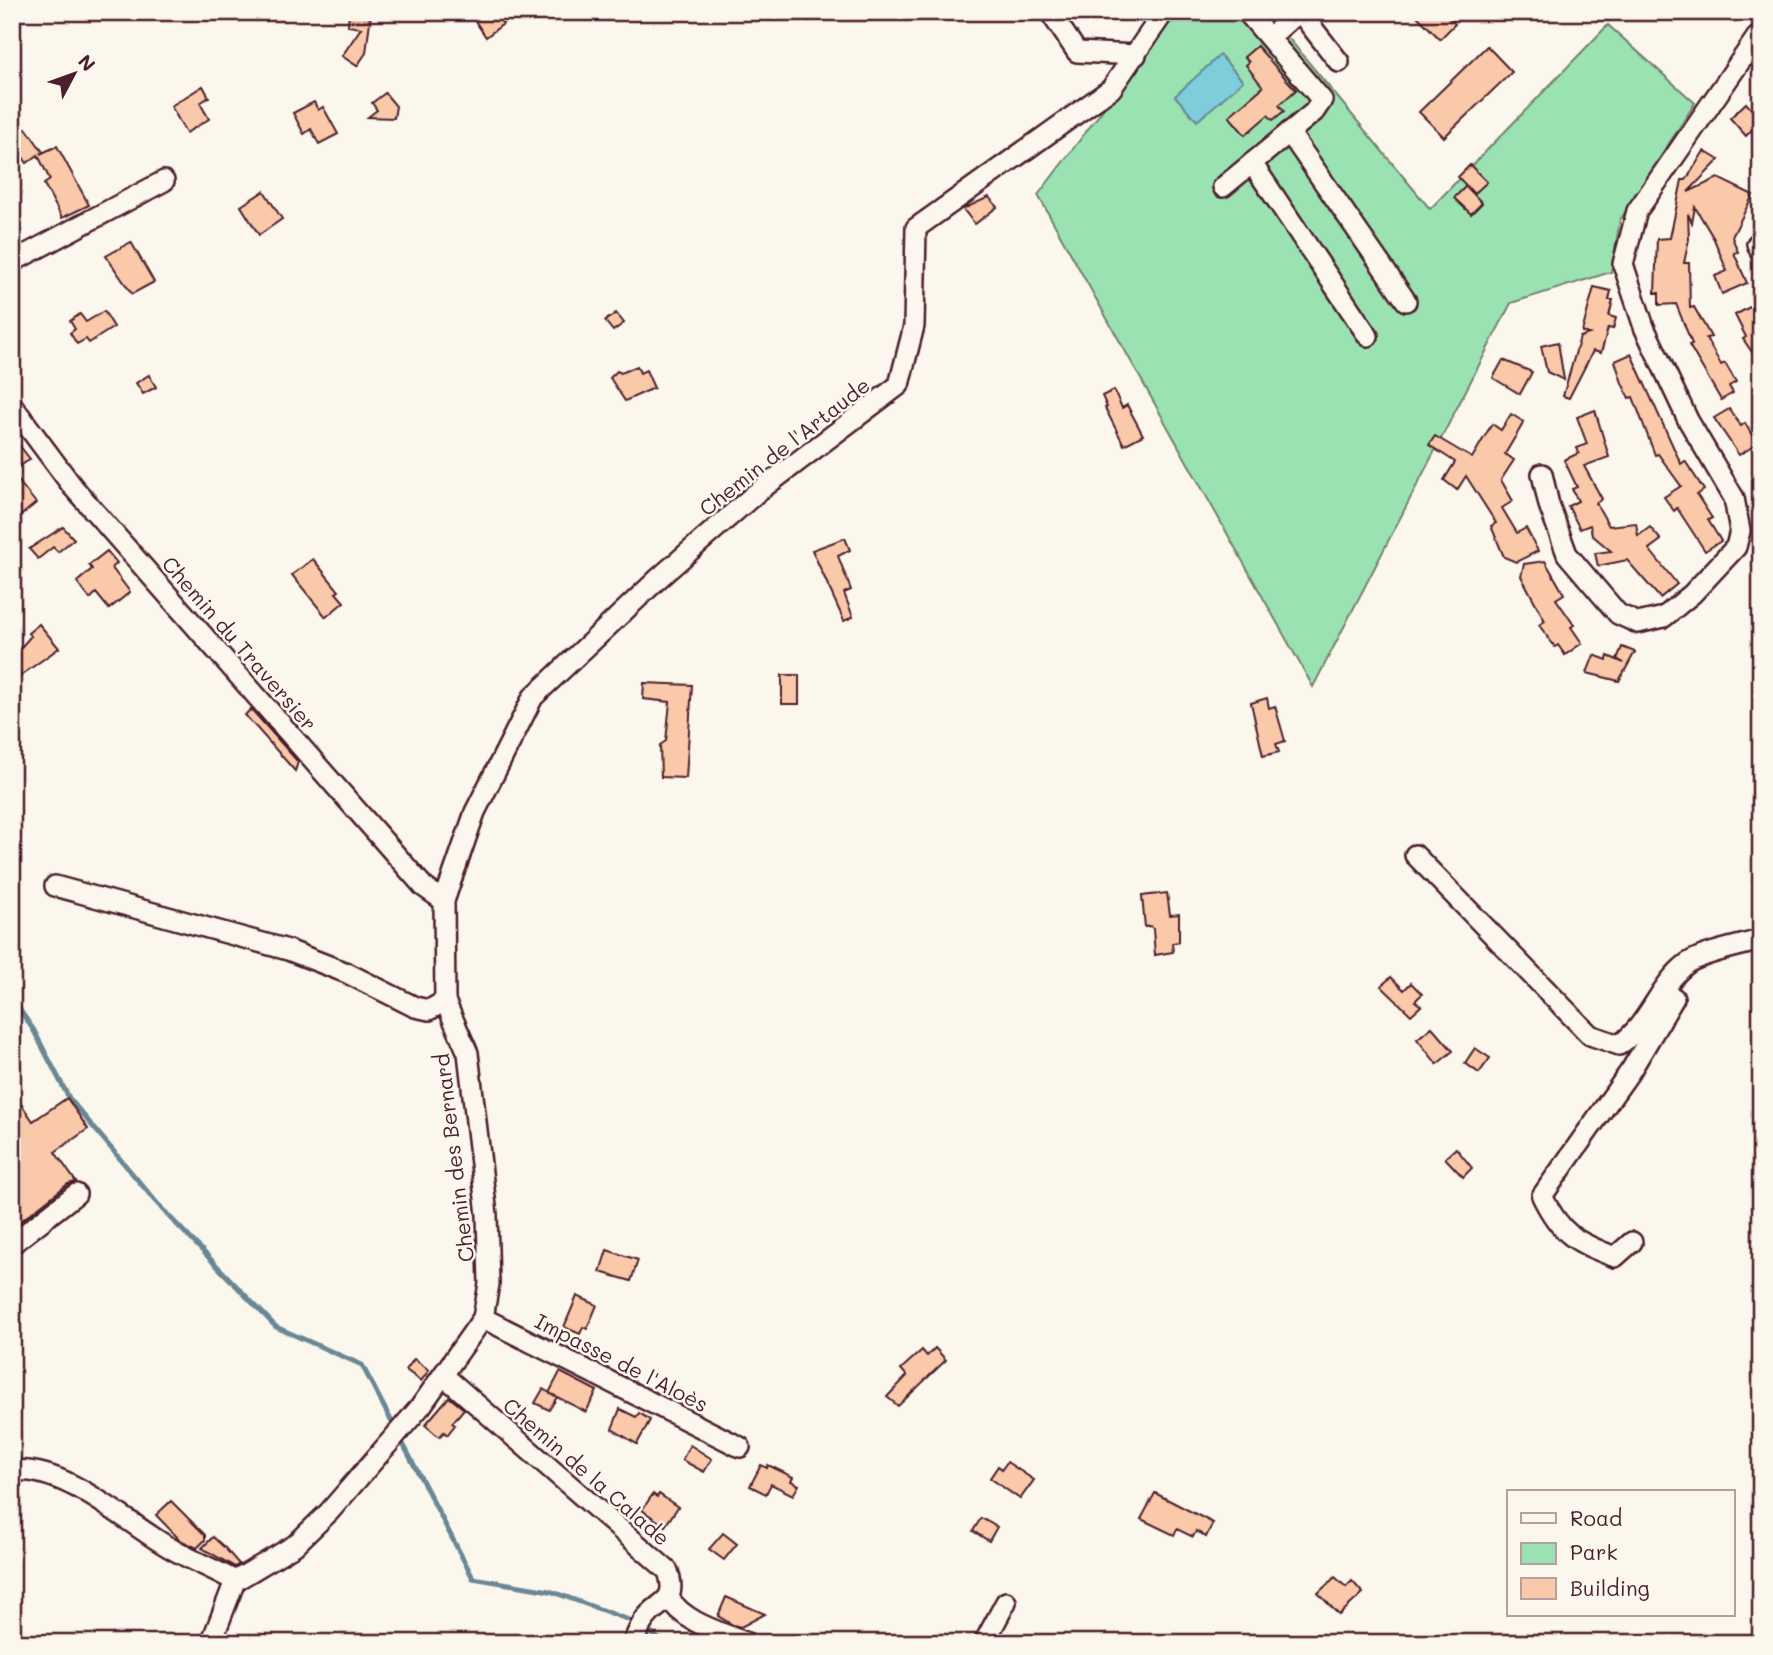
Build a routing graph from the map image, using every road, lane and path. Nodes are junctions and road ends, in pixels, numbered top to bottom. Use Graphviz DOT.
graph roads {
  1 [pos="1050,12"];
  2 [pos="1164,12"];
  3 [pos="1247,12"];
  4 [pos="1299,12"];
  5 [pos="1270,37"];
  6 [pos="1761,39"];
  7 [pos="1136,55"];
  8 [pos="1339,62"];
  9 [pos="1289,132"];
  10 [pos="1252,163"];
  11 [pos="164,181"];
  12 [pos="1223,187"];
  13 [pos="12,262"];
  14 [pos="1406,301"];
  15 [pos="1368,336"];
  16 [pos="12,405"];
  17 [pos="1542,474"];
  18 [pos="1415,855"];
  19 [pos="55,886"];
  20 [pos="444,901"];
  21 [pos="1761,940"];
  22 [pos="1690,961"];
  23 [pos="444,1001"];
  24 [pos="76,1195"];
  25 [pos="1632,1242"];
  26 [pos="12,1244"];
  27 [pos="483,1318"];
  28 [pos="443,1375"];
  29 [pos="740,1447"];
  30 [pos="12,1471"];
  31 [pos="234,1581"];
  32 [pos="669,1598"];
  33 [pos="1006,1602"];
  34 [pos="211,1643"];
  35 [pos="633,1643"];
  36 [pos="747,1643"];
  37 [pos="984,1643"];
  1 -- 7 [label="street"];
  2 -- 7 [label="street, Chemin de l'Artaude"];
  3 -- 5 [label="street"];
  4 -- 5 [label="street"];
  4 -- 8 [label="street"];
  5 -- 9 [label="street"];
  6 -- 17 [label="street"];
  7 -- 20 [label="street, Chemin de l'Artaude"];
  9 -- 10 [label="street"];
  9 -- 14 [label="street"];
  10 -- 12 [label="street"];
  10 -- 15 [label="street"];
  11 -- 13 [label="street"];
  16 -- 20 [label="street, Chemin du Traversier"];
  18 -- 22 [label="street"];
  19 -- 23 [label="street"];
  20 -- 23 [label="street, Chemin des Bernard"];
  21 -- 22 [label="street"];
  22 -- 25 [label="street"];
  23 -- 27 [label="street, Chemin des Bernard"];
  24 -- 26 [label="street"];
  27 -- 28 [label="street, Chemin des Bernard"];
  27 -- 29 [label="street, Impasse de l'Aloès"];
  28 -- 31 [label="street, Chemin des Bernard"];
  28 -- 32 [label="street, Chemin de la Calade"];
  30 -- 31 [label="street"];
  31 -- 34 [label="street"];
  32 -- 35 [label="street"];
  32 -- 36 [label="street"];
  33 -- 37 [label="street"];
}
